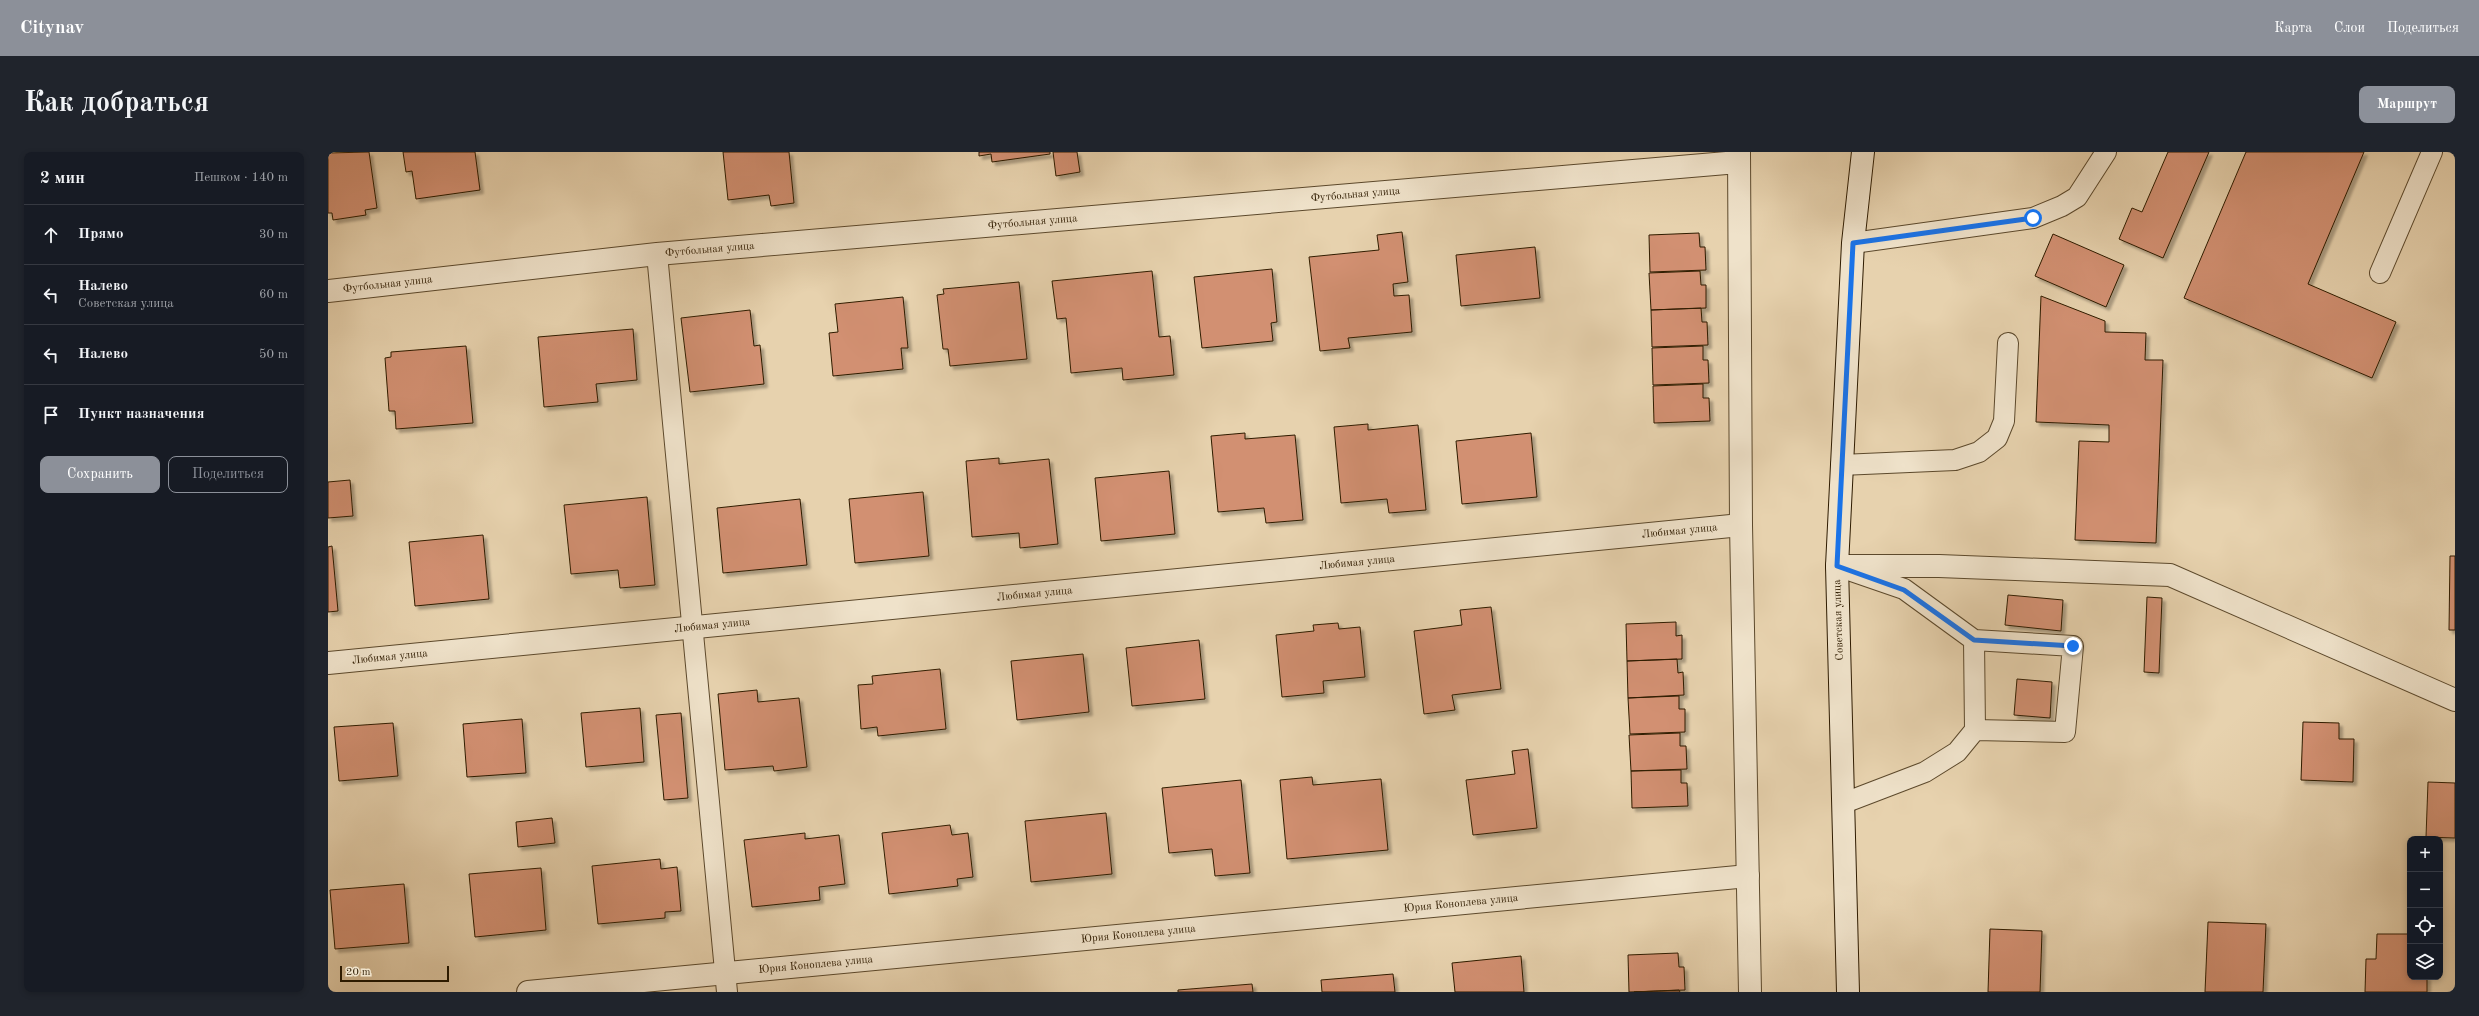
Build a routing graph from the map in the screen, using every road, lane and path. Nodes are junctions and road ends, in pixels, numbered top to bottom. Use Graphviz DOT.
graph roads {
  1 [pos="1863,152"];
  2 [pos="2106,152"];
  3 [pos="2432,152"];
  4 [pos="1739,157"];
  5 [pos="1853,243"];
  6 [pos="657,254"];
  7 [pos="2380,273"];
  8 [pos="328,292"];
  9 [pos="2008,343"];
  10 [pos="1841,465"];
  11 [pos="1740,526"];
  12 [pos="1837,566"];
  13 [pos="692,627"];
  14 [pos="1974,640"];
  15 [pos="328,663"];
  16 [pos="2455,700"];
  17 [pos="1975,730"];
  18 [pos="1844,803"];
  19 [pos="1748,876"];
  20 [pos="726,983"];
  21 [pos="528,992"];
  22 [pos="1750,992"];
  23 [pos="1848,992"];
  1 -- 5 [label="street, Советская улица"];
  2 -- 5 [label="lane"];
  3 -- 7 [label="lane"];
  4 -- 6 [label="street, Футбольная улица"];
  4 -- 11 [label="street"];
  5 -- 10 [label="street, Советская улица"];
  6 -- 8 [label="street, Футбольная улица"];
  6 -- 13 [label="lane"];
  9 -- 10 [label="lane"];
  10 -- 12 [label="street, Советская улица"];
  11 -- 13 [label="street, Любимая улица"];
  11 -- 19 [label="street"];
  12 -- 14 [label="lane"];
  12 -- 16 [label="street"];
  12 -- 18 [label="street, Советская улица"];
  13 -- 15 [label="street, Любимая улица"];
  13 -- 20 [label="lane"];
  14 -- 17 [label="lane"];
  14 -- 17 [label="lane"];
  17 -- 18 [label="lane"];
  18 -- 23 [label="street, Советская улица"];
  19 -- 20 [label="street, Юрия Коноплева улица"];
  19 -- 22 [label="street"];
  20 -- 21 [label="street, Юрия Коноплева улица"];
}
